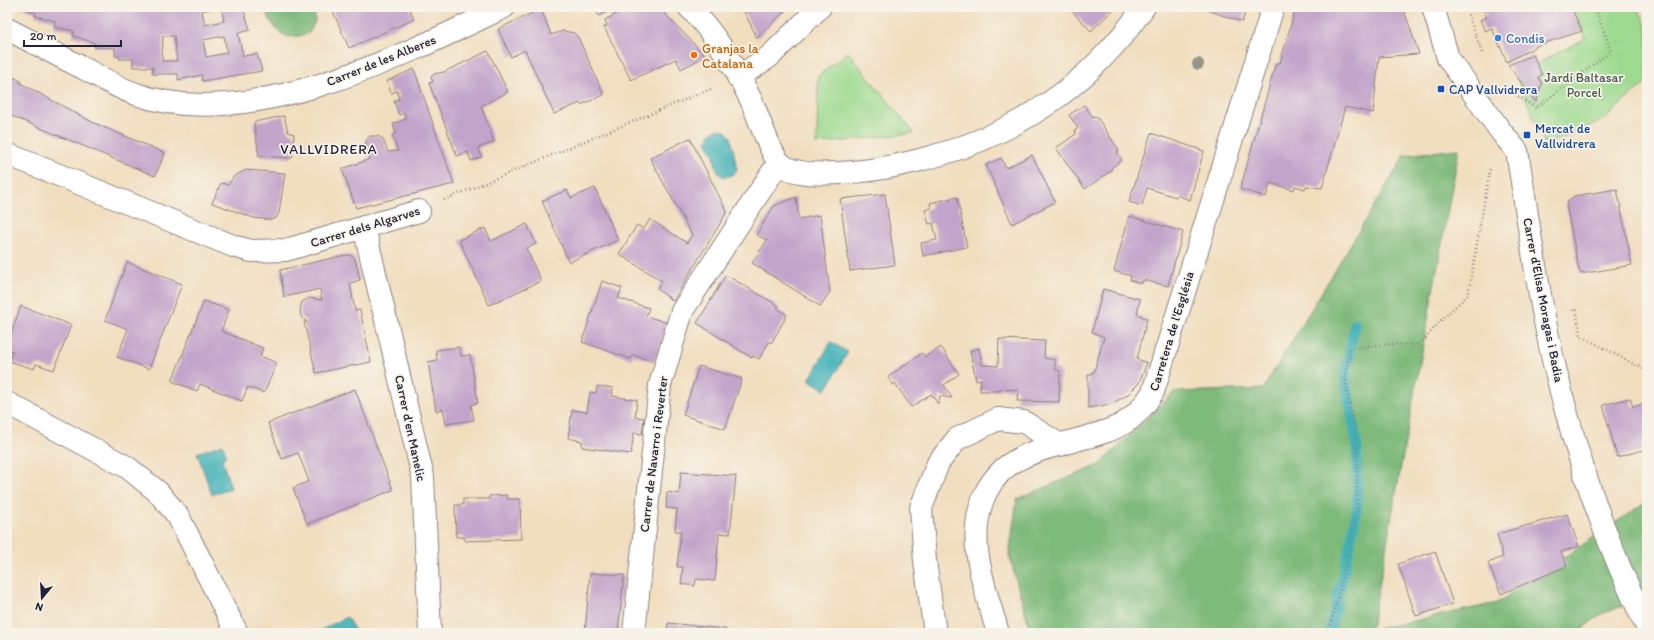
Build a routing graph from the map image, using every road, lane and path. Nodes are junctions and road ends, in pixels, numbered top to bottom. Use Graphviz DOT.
graph roads {
  1 [pos="504,7"];
  2 [pos="689,7"];
  3 [pos="820,7"];
  4 [pos="1144,7"];
  5 [pos="1272,7"];
  6 [pos="1433,7"];
  7 [pos="1465,7"];
  8 [pos="1595,7"];
  9 [pos="7,29"];
  10 [pos="1484,58"];
  11 [pos="738,77"];
  12 [pos="719,85"];
  13 [pos="1504,88"];
  14 [pos="7,154"];
  15 [pos="778,162"];
  16 [pos="1492,165"];
  17 [pos="419,211"];
  18 [pos="364,227"];
  19 [pos="1576,310"];
  20 [pos="1647,371"];
  21 [pos="7,403"];
  22 [pos="1060,445"];
  23 [pos="1647,627"];
  24 [pos="237,633"];
  25 [pos="430,633"];
  26 [pos="634,633"];
  27 [pos="935,633"];
  28 [pos="998,633"];
  29 [pos="1329,633"];
  1 -- 9 [label="street, Carrer de les Alberes"];
  2 -- 11 [label="street"];
  3 -- 11 [label="street"];
  4 -- 15 [label="street"];
  5 -- 22 [label="street, Carretera de l'Església"];
  6 -- 23 [label="street, Carrer d'Elisa Moragas i Badia"];
  7 -- 10 [label="path"];
  8 -- 13 [label="path"];
  11 -- 15 [label="street"];
  12 -- 17 [label="path, Carrer dels Algarves"];
  14 -- 18 [label="street, Carrer dels Algarves"];
  15 -- 26 [label="street, Carrer de Navarro i Reverter"];
  16 -- 29 [label="path"];
  17 -- 18 [label="street, Carrer dels Algarves"];
  18 -- 25 [label="street, Carrer d'en Manelic"];
  19 -- 20 [label="path"];
  21 -- 24 [label="street"];
  22 -- 27 [label="street"];
  22 -- 28 [label="street, Carretera de l'Església"];
}
